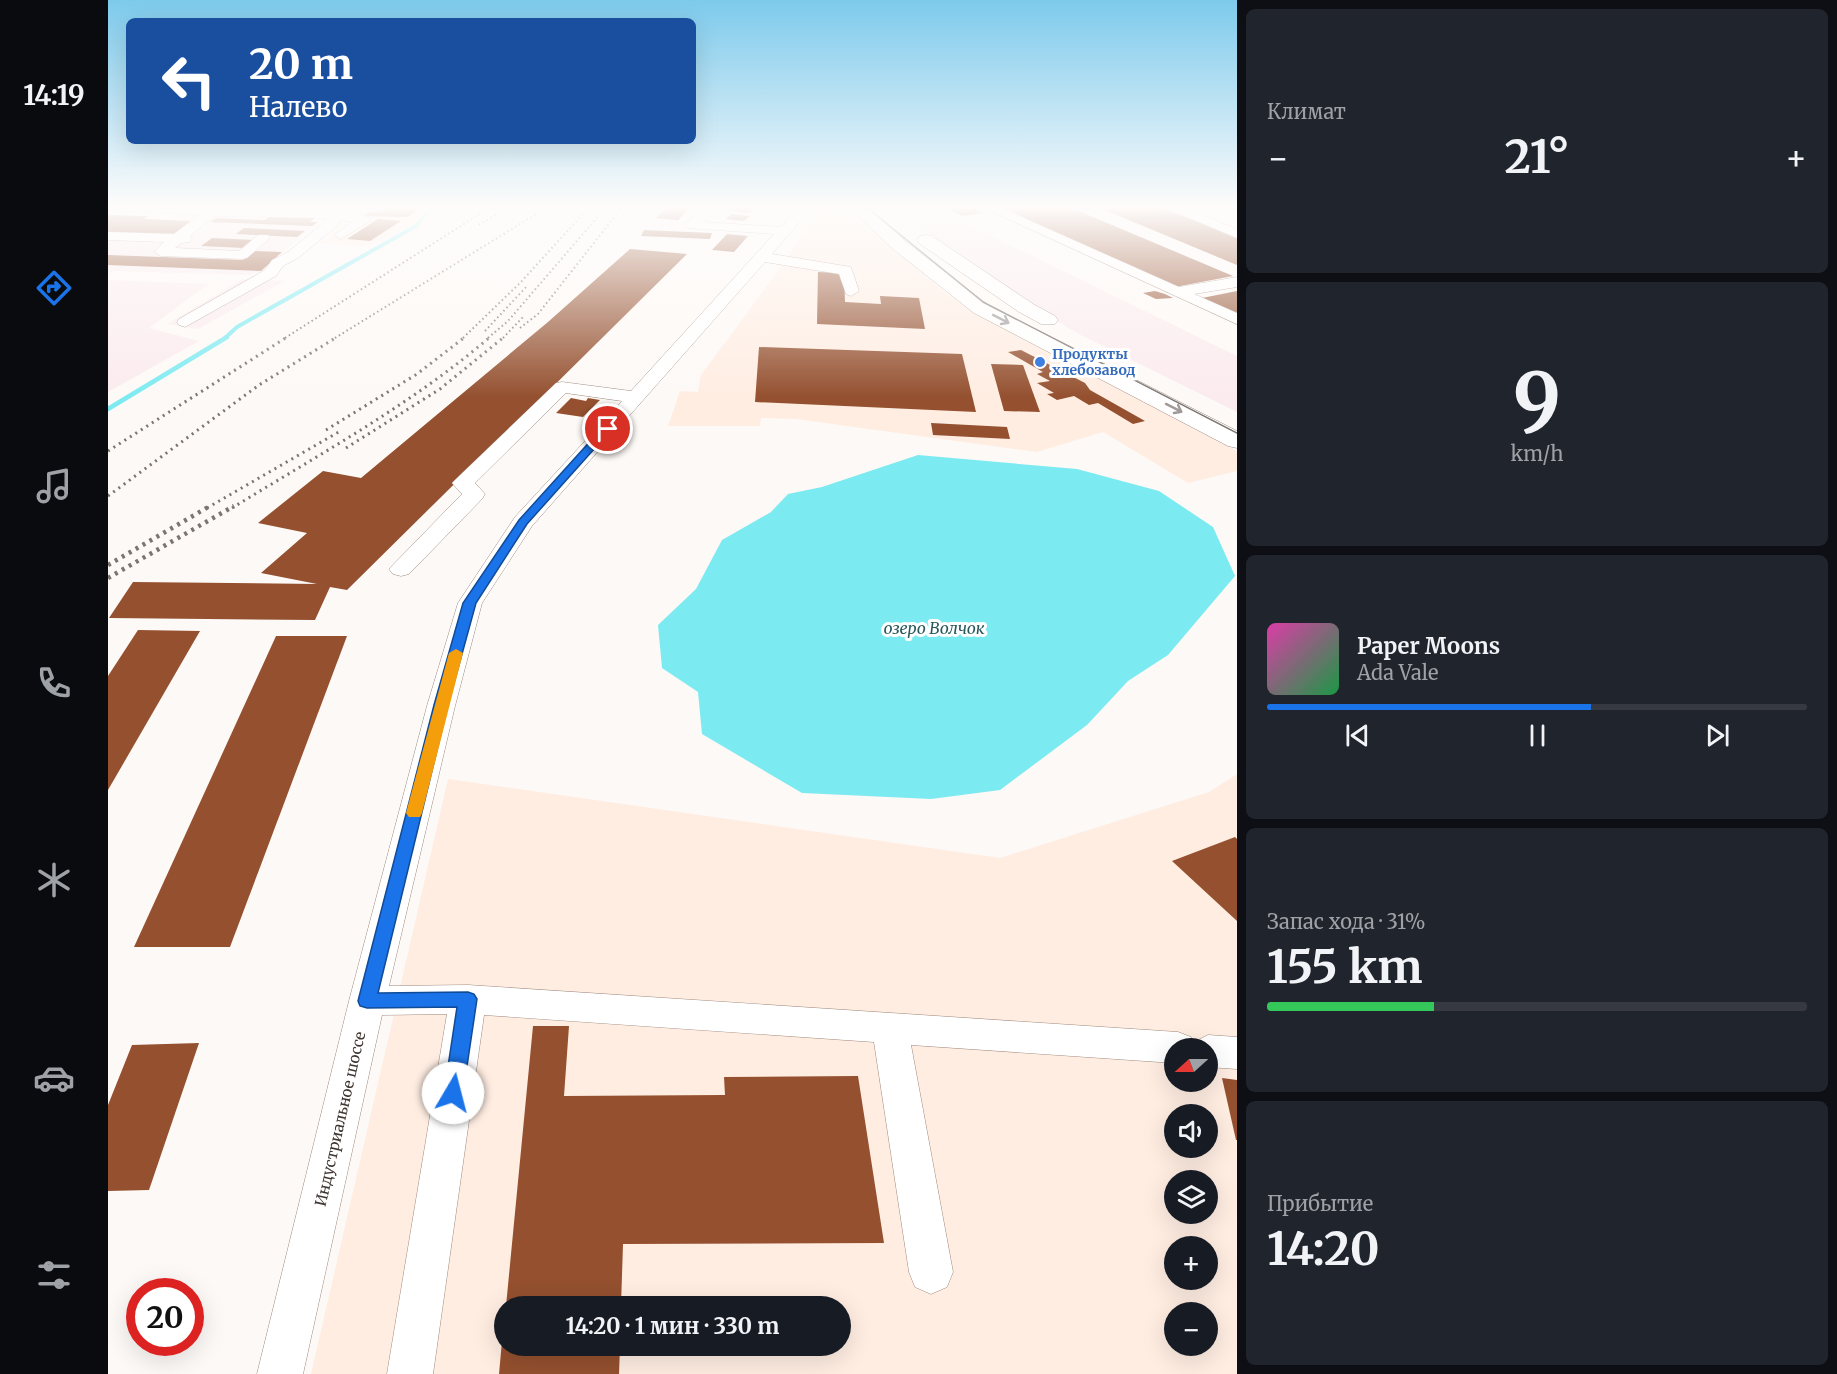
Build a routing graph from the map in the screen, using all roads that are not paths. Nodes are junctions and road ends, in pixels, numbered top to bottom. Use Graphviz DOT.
graph roads {
  1 [pos="273,270"];
  2 [pos="750,270"];
  3 [pos="846,270"];
  4 [pos="931,270"];
  5 [pos="970,270"];
  6 [pos="1130,270"];
  7 [pos="1237,282"];
  8 [pos="851,291"];
  9 [pos="1179,292"];
  10 [pos="1237,320"];
  11 [pos="185,322"];
  12 [pos="1068,330"];
  13 [pos="636,397"];
  14 [pos="1237,441"];
  15 [pos="401,568"];
  16 [pos="468,999"];
  17 [pos="367,1001"];
  18 [pos="890,1029"];
  19 [pos="1164,1047"];
  20 [pos="1218,1052"];
  21 [pos="1237,1053"];
  22 [pos="931,1272"];
  23 [pos="280,1374"];
  24 [pos="410,1374"];
  1 -- 11 [label="street"];
  2 -- 13 [label="street, Индустриальное шоссе"];
  3 -- 8 [label="street"];
  4 -- 14 [label="main road, one-way"];
  5 -- 12 [label="main road"];
  6 -- 9 [label="street"];
  7 -- 9 [label="street"];
  9 -- 10 [label="street"];
  13 -- 15 [label="street"];
  13 -- 17 [label="street, Индустриальное шоссе"];
  16 -- 17 [label="street"];
  16 -- 18 [label="street"];
  16 -- 24 [label="street"];
  17 -- 23 [label="street, Индустриальное шоссе"];
  18 -- 19 [label="street"];
  18 -- 22 [label="street"];
  20 -- 21 [label="street"];
}
